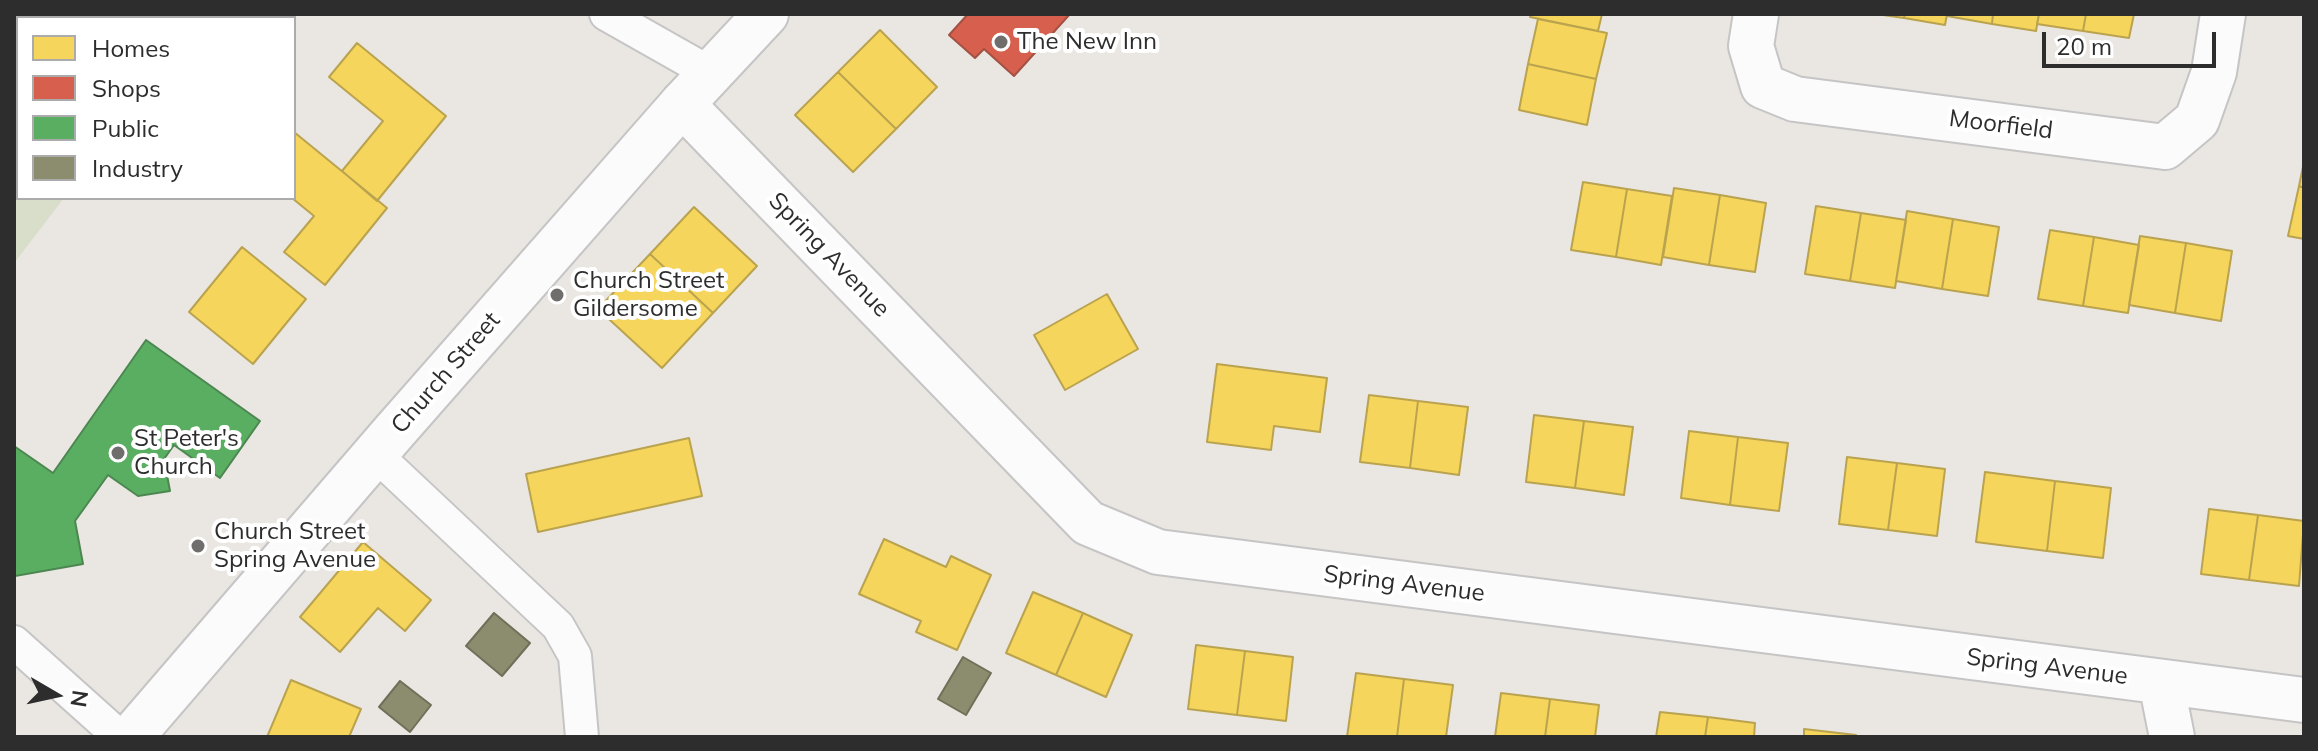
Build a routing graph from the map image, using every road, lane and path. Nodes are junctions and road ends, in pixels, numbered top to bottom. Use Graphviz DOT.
graph roads {
  1 [pos="606,14"];
  2 [pos="766,14"];
  3 [pos="1756,14"];
  4 [pos="2223,14"];
  5 [pos="697,89"];
  6 [pos="375,454"];
  7 [pos="14,642"];
  8 [pos="2161,682"];
  9 [pos="2304,700"];
  10 [pos="120,737"];
  11 [pos="131,737"];
  12 [pos="582,737"];
  13 [pos="2172,737"];
  1 -- 5 [label="lane"];
  2 -- 5 [label="street, Church Street"];
  3 -- 4 [label="street, Moorfield"];
  5 -- 6 [label="street, Church Street"];
  5 -- 8 [label="street, Spring Avenue"];
  6 -- 11 [label="street, Church Street"];
  6 -- 12 [label="lane"];
  7 -- 10 [label="lane"];
  8 -- 9 [label="street, Spring Avenue"];
  8 -- 13 [label="street"];
}
